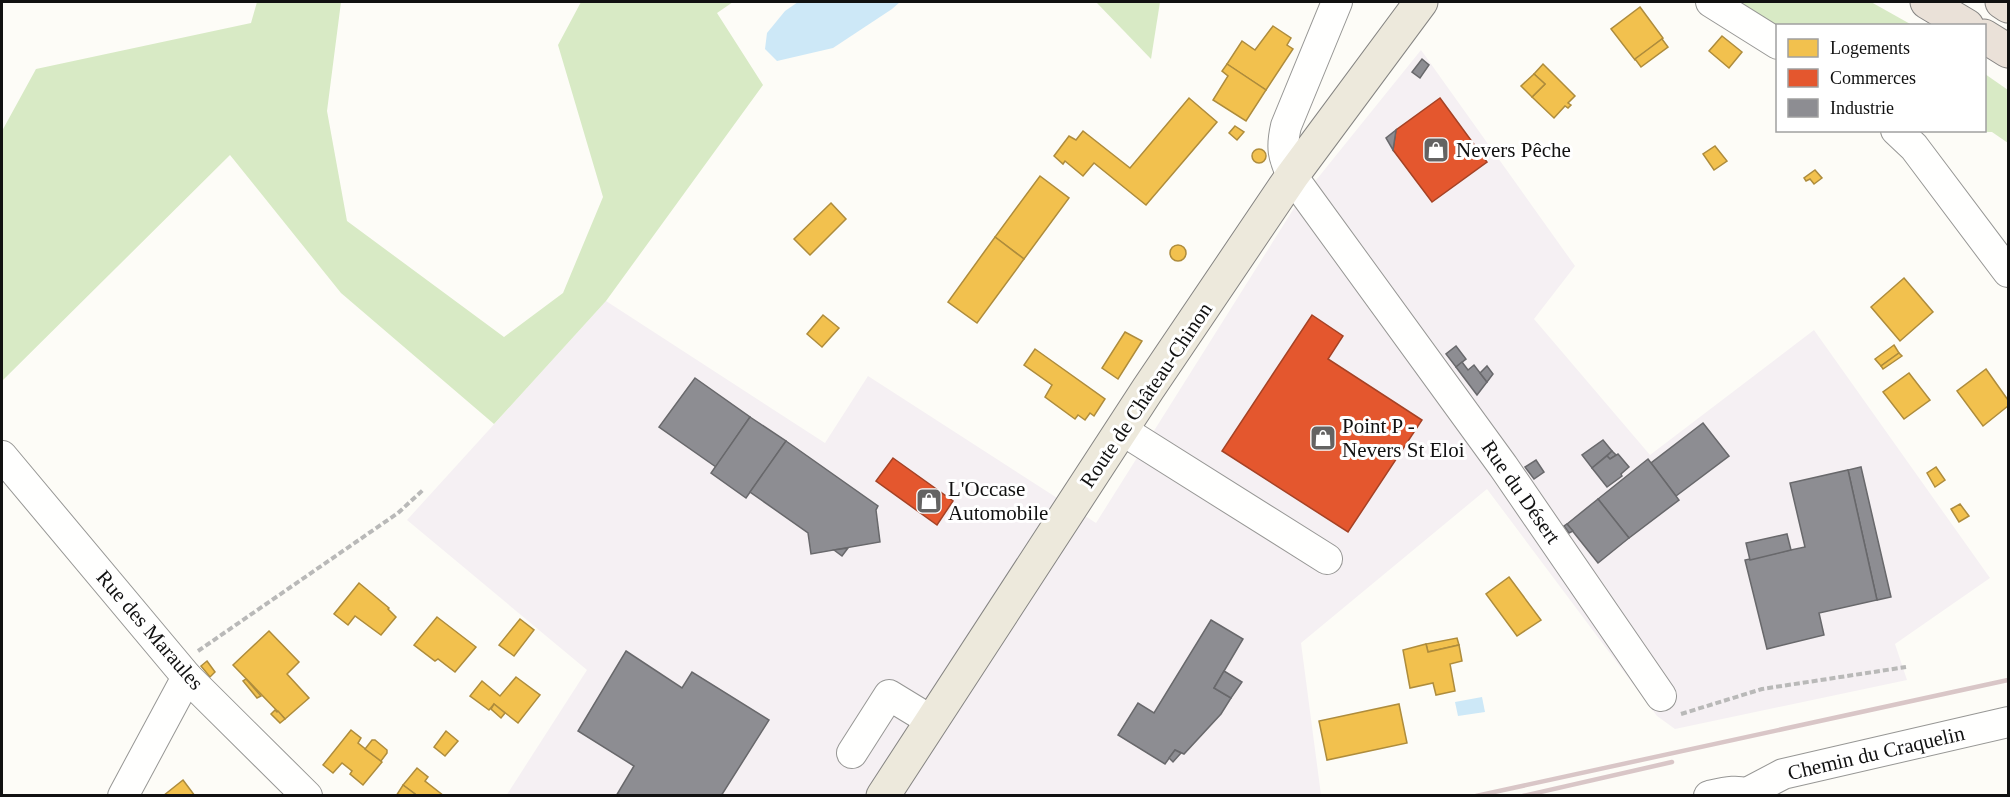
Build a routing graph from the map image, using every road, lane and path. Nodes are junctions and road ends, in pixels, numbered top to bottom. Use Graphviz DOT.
graph roads {
  1 [pos="1337,2"];
  2 [pos="1421,2"];
  3 [pos="1711,2"];
  4 [pos="1927,2"];
  5 [pos="2002,2"];
  6 [pos="2008,6"];
  7 [pos="1964,24"];
  8 [pos="1986,37"];
  9 [pos="1776,43"];
  10 [pos="2008,51"];
  11 [pos="1898,132"];
  12 [pos="1292,176"];
  13 [pos="2008,272"];
  14 [pos="1122,430"];
  15 [pos="2,456"];
  16 [pos="424,489"];
  17 [pos="1327,559"];
  18 [pos="1906,667"];
  19 [pos="183,671"];
  20 [pos="1661,696"];
  21 [pos="930,720"];
  22 [pos="2008,722"];
  23 [pos="852,753"];
  24 [pos="1749,794"];
  25 [pos="123,795"];
  26 [pos="307,795"];
  27 [pos="883,795"];
  28 [pos="1709,795"];
  1 -- 12 [label="street, Rue du Désert"];
  2 -- 12 [label="main road, Route de Château-Chinon"];
  3 -- 9 [label="street"];
  4 -- 7 [label="highway"];
  5 -- 6 [label="highway"];
  8 -- 10 [label="highway"];
  11 -- 13 [label="street"];
  12 -- 14 [label="main road, Route de Château-Chinon"];
  12 -- 20 [label="street, Rue du Désert"];
  14 -- 17 [label="street"];
  14 -- 21 [label="main road, Route de Château-Chinon"];
  15 -- 19 [label="street, Rue des Maraules"];
  16 -- 19 [label="path"];
  18 -- 20 [label="path"];
  19 -- 25 [label="street"];
  19 -- 26 [label="street, Rue des Maraules"];
  21 -- 23 [label="street"];
  21 -- 27 [label="main road, Route de Château-Chinon"];
  22 -- 24 [label="street, Chemin du Craquelin"];
  24 -- 28 [label="street"];
}
